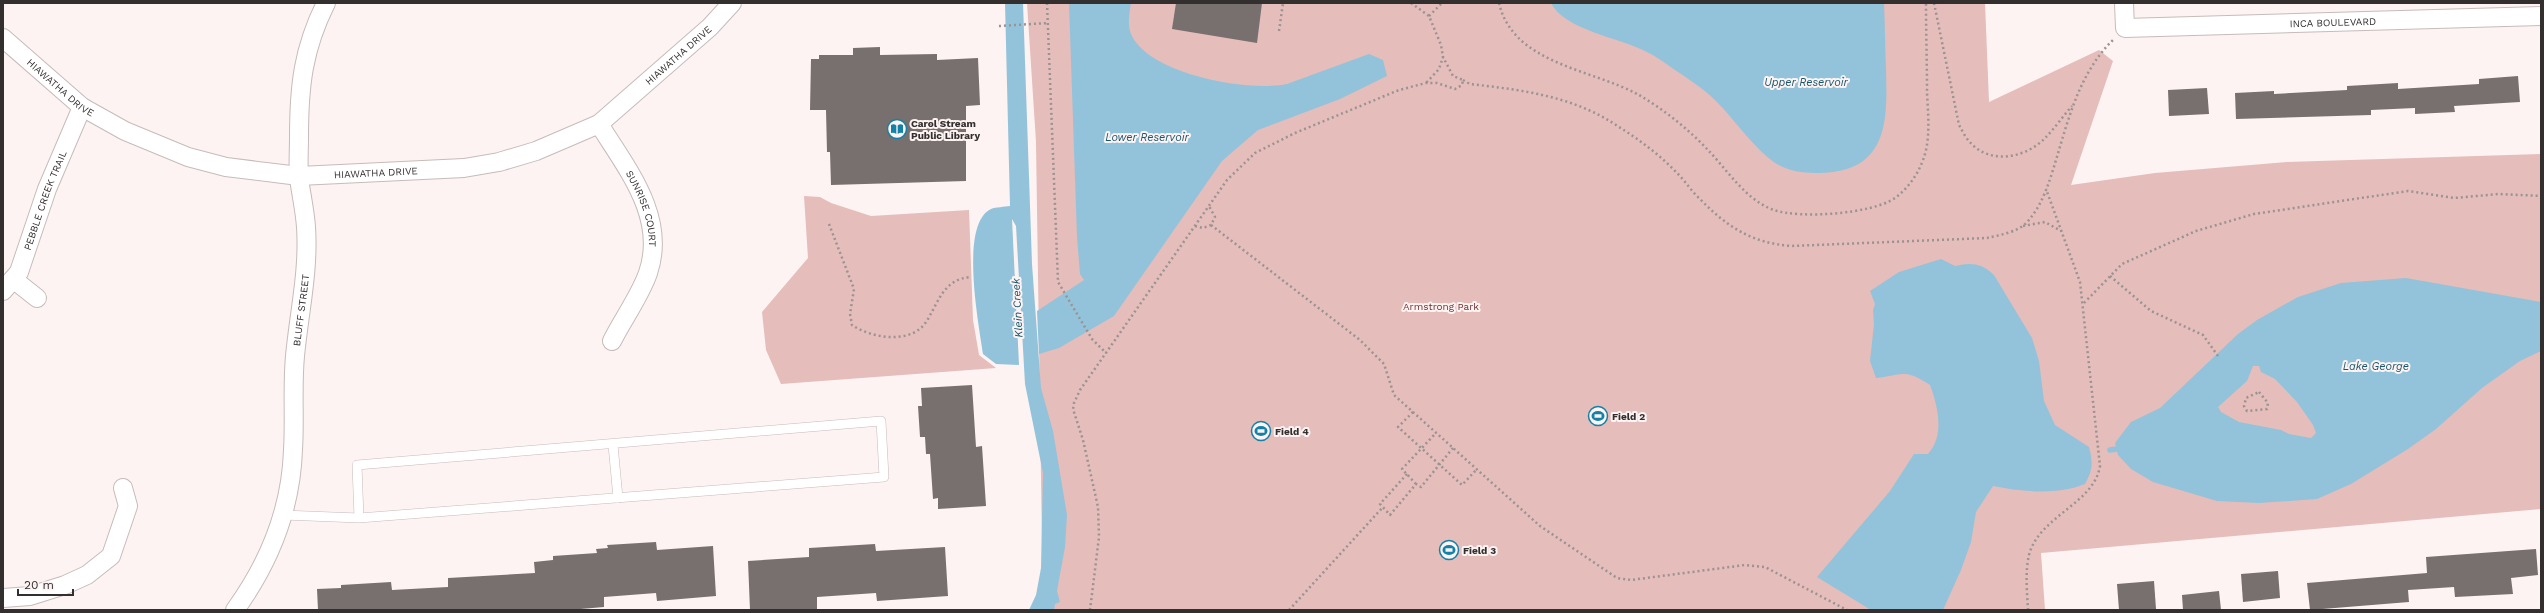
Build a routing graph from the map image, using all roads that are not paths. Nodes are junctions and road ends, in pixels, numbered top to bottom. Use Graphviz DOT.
graph roads {
  1 [pos="326,3"];
  2 [pos="732,3"];
  3 [pos="2124,3"];
  4 [pos="2541,16"];
  5 [pos="3,38"];
  6 [pos="82,107"];
  7 [pos="599,124"];
  8 [pos="299,176"];
  9 [pos="8,285"];
  10 [pos="37,298"];
  11 [pos="612,341"];
  12 [pos="613,445"];
  13 [pos="123,488"];
  14 [pos="618,498"];
  15 [pos="283,515"];
  16 [pos="359,518"];
  17 [pos="3,598"];
  18 [pos="235,610"];
  1 -- 8 [label="street, BLUFF STREET"];
  2 -- 7 [label="street, HIAWATHA DRIVE"];
  3 -- 4 [label="street, INCA BOULEVARD"];
  5 -- 6 [label="street, HIAWATHA DRIVE"];
  6 -- 8 [label="street, HIAWATHA DRIVE"];
  6 -- 9 [label="street, PEBBLE CREEK TRAIL"];
  7 -- 8 [label="street, HIAWATHA DRIVE"];
  7 -- 11 [label="street, SUNRISE COURT"];
  8 -- 15 [label="street, BLUFF STREET"];
  9 -- 10 [label="street"];
  12 -- 14 [label="lane"];
  12 -- 14 [label="lane"];
  12 -- 16 [label="lane"];
  13 -- 17 [label="street"];
  14 -- 16 [label="lane"];
  15 -- 16 [label="lane"];
  15 -- 18 [label="street, BLUFF STREET"];
}
